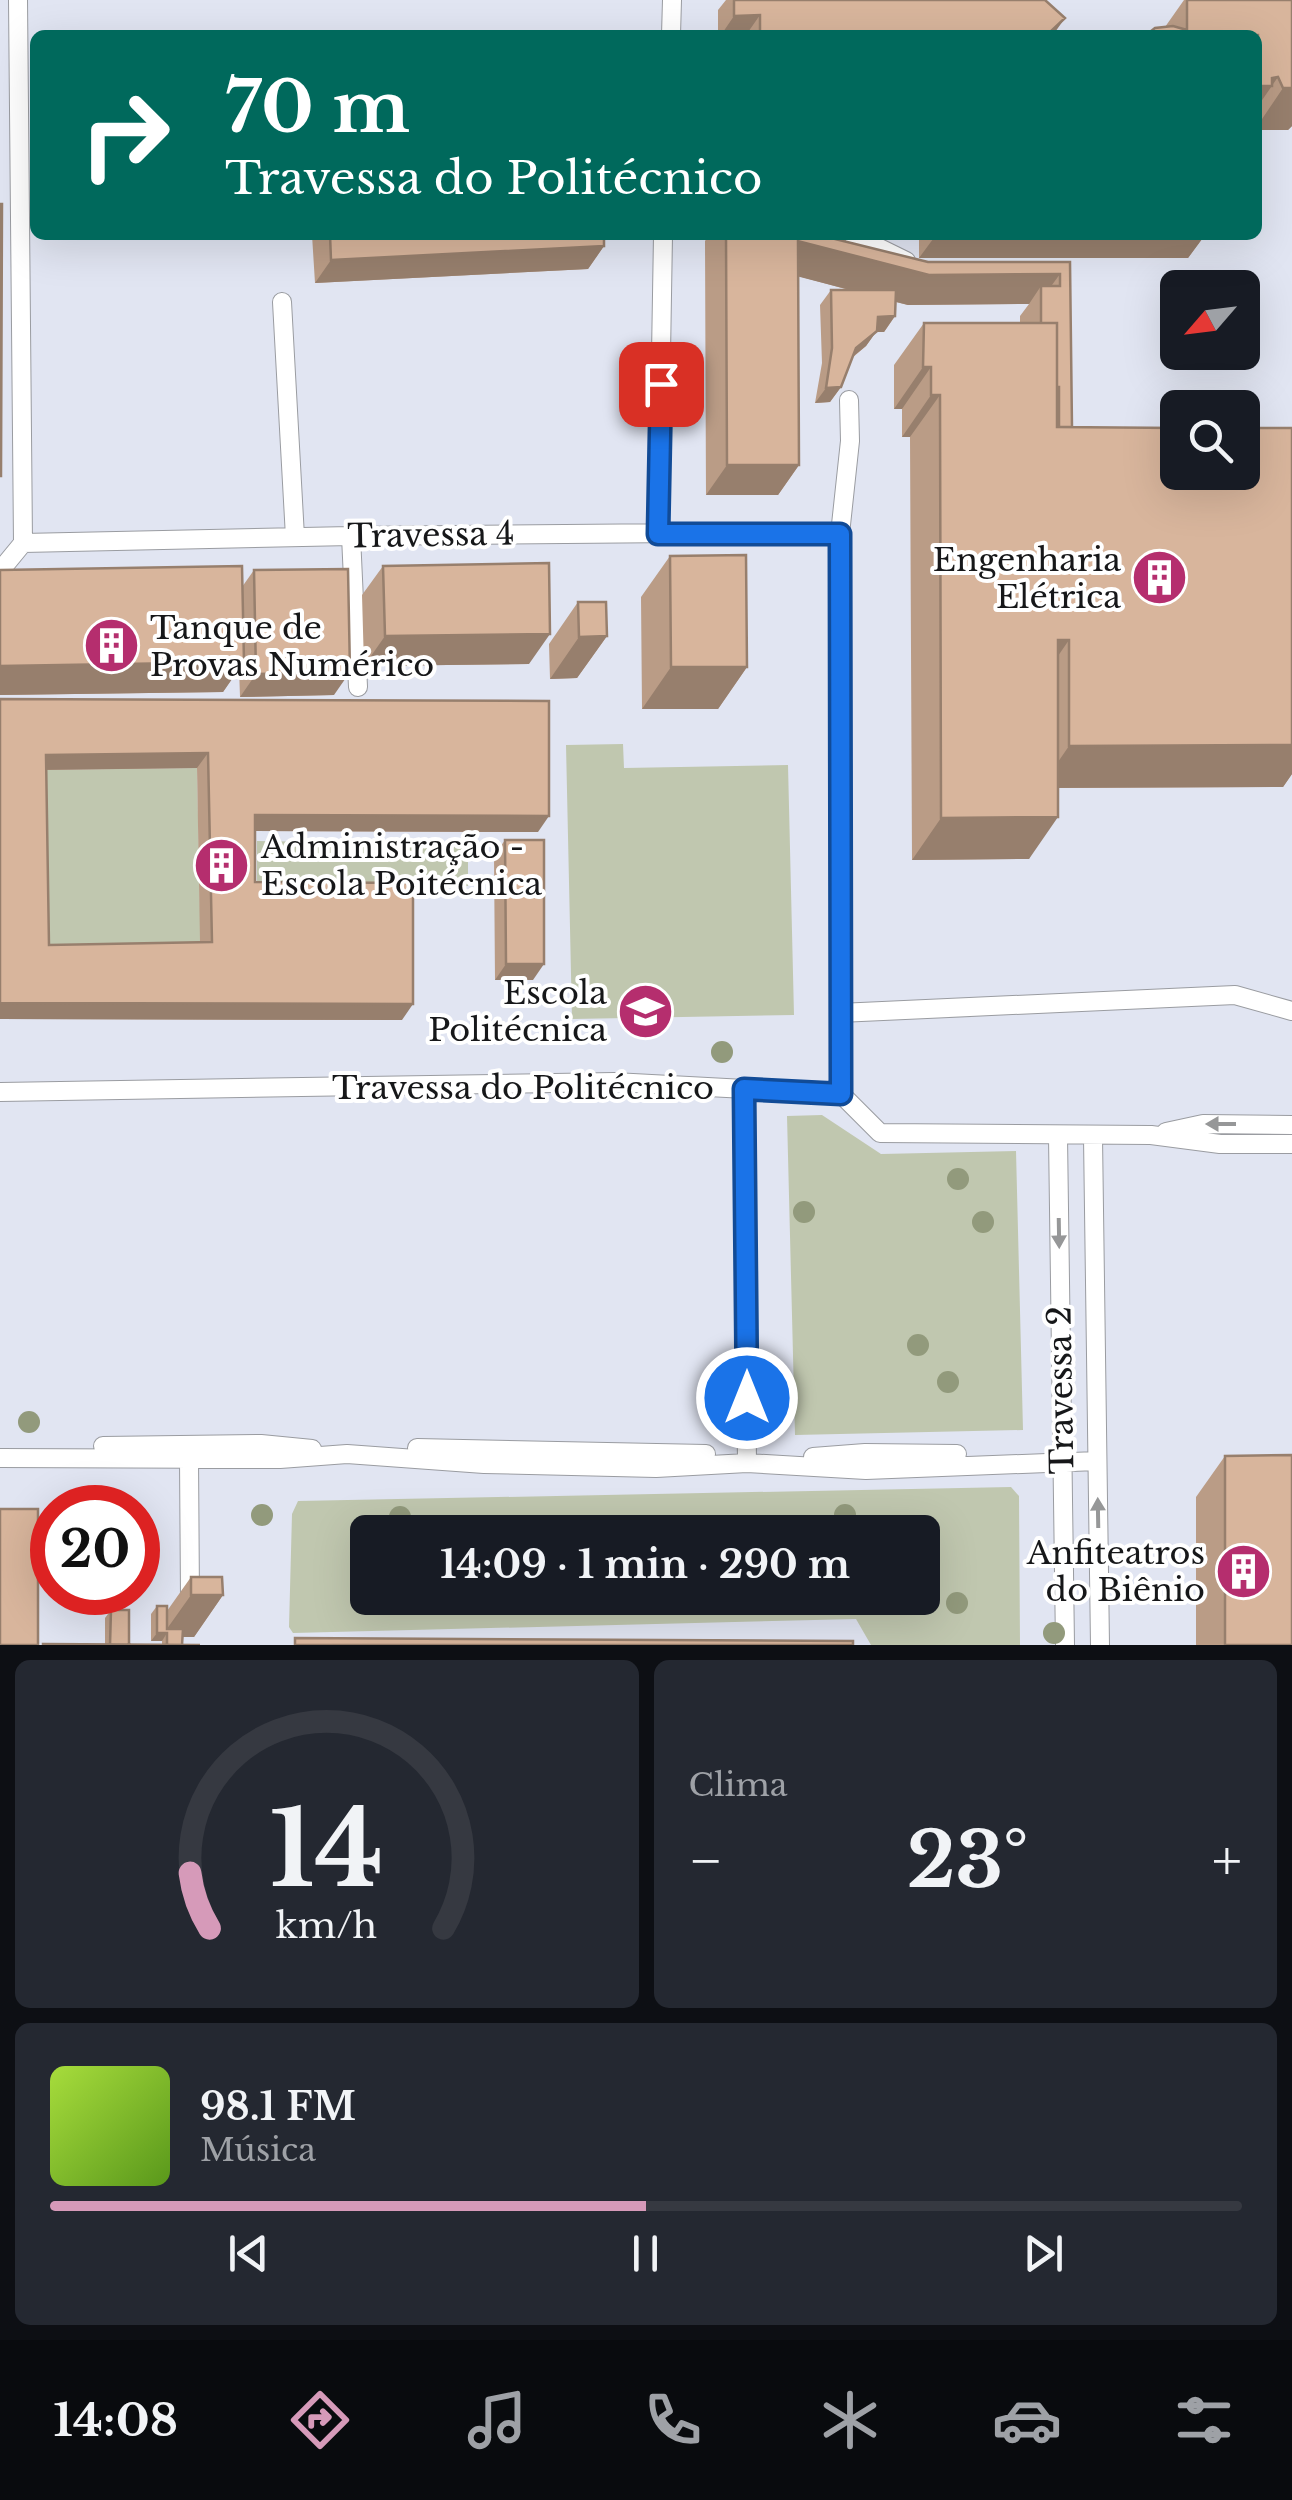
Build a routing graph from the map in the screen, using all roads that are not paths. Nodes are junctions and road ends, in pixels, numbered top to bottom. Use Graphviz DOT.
graph roads {
  1 [pos="18,0"];
  2 [pos="672,0"];
  3 [pos="671,30"];
  4 [pos="27,136"];
  5 [pos="664,240"];
  6 [pos="863,240"];
  7 [pos="918,266"];
  8 [pos="282,302"];
  9 [pos="849,400"];
  10 [pos="658,534"];
  11 [pos="840,534"];
  12 [pos="350,536"];
  13 [pos="295,537"];
  14 [pos="22,543"];
  15 [pos="0,571"];
  16 [pos="358,688"];
  17 [pos="1292,1011"];
  18 [pos="839,1013"];
  19 [pos="744,1089"];
  20 [pos="0,1092"];
  21 [pos="841,1094"];
  22 [pos="1292,1124"];
  23 [pos="1058,1136"];
  24 [pos="1150,1136"];
  25 [pos="1093,1137"];
  26 [pos="1292,1144"];
  27 [pos="0,1446"];
  28 [pos="347,1454"];
  29 [pos="0,1458"];
  30 [pos="189,1459"];
  31 [pos="1062,1461"];
  32 [pos="1097,1461"];
  33 [pos="748,1462"];
  34 [pos="190,1599"];
  35 [pos="1065,1645"];
  36 [pos="1100,1645"];
  1 -- 4 [label="lane"];
  2 -- 3 [label="lane"];
  4 -- 14 [label="lane"];
  5 -- 10 [label="lane"];
  6 -- 7 [label="lane"];
  8 -- 13 [label="lane"];
  9 -- 11 [label="lane"];
  10 -- 11 [label="lane, Travessa 4"];
  10 -- 12 [label="lane, Travessa 4"];
  11 -- 18 [label="lane"];
  12 -- 13 [label="lane, Travessa 4"];
  12 -- 16 [label="lane"];
  13 -- 14 [label="lane, Travessa 4"];
  14 -- 15 [label="lane"];
  17 -- 18 [label="lane"];
  18 -- 21 [label="lane"];
  19 -- 20 [label="lane, Travessa do Politécnico"];
  19 -- 21 [label="lane, Travessa do Politécnico"];
  19 -- 33 [label="lane"];
  21 -- 23 [label="lane"];
  22 -- 24 [label="lane, one-way"];
  23 -- 25 [label="lane"];
  23 -- 31 [label="lane, Travessa 2, one-way"];
  24 -- 25 [label="lane"];
  24 -- 26 [label="lane"];
  25 -- 32 [label="lane, Travessa 2"];
  27 -- 28 [label="lane"];
  28 -- 30 [label="lane"];
  28 -- 33 [label="lane"];
  29 -- 30 [label="lane"];
  30 -- 34 [label="lane"];
  31 -- 32 [label="lane"];
  31 -- 33 [label="lane"];
  31 -- 35 [label="lane, Travessa 2"];
  36 -- 32 [label="lane, Travessa 2, one-way"];
}
